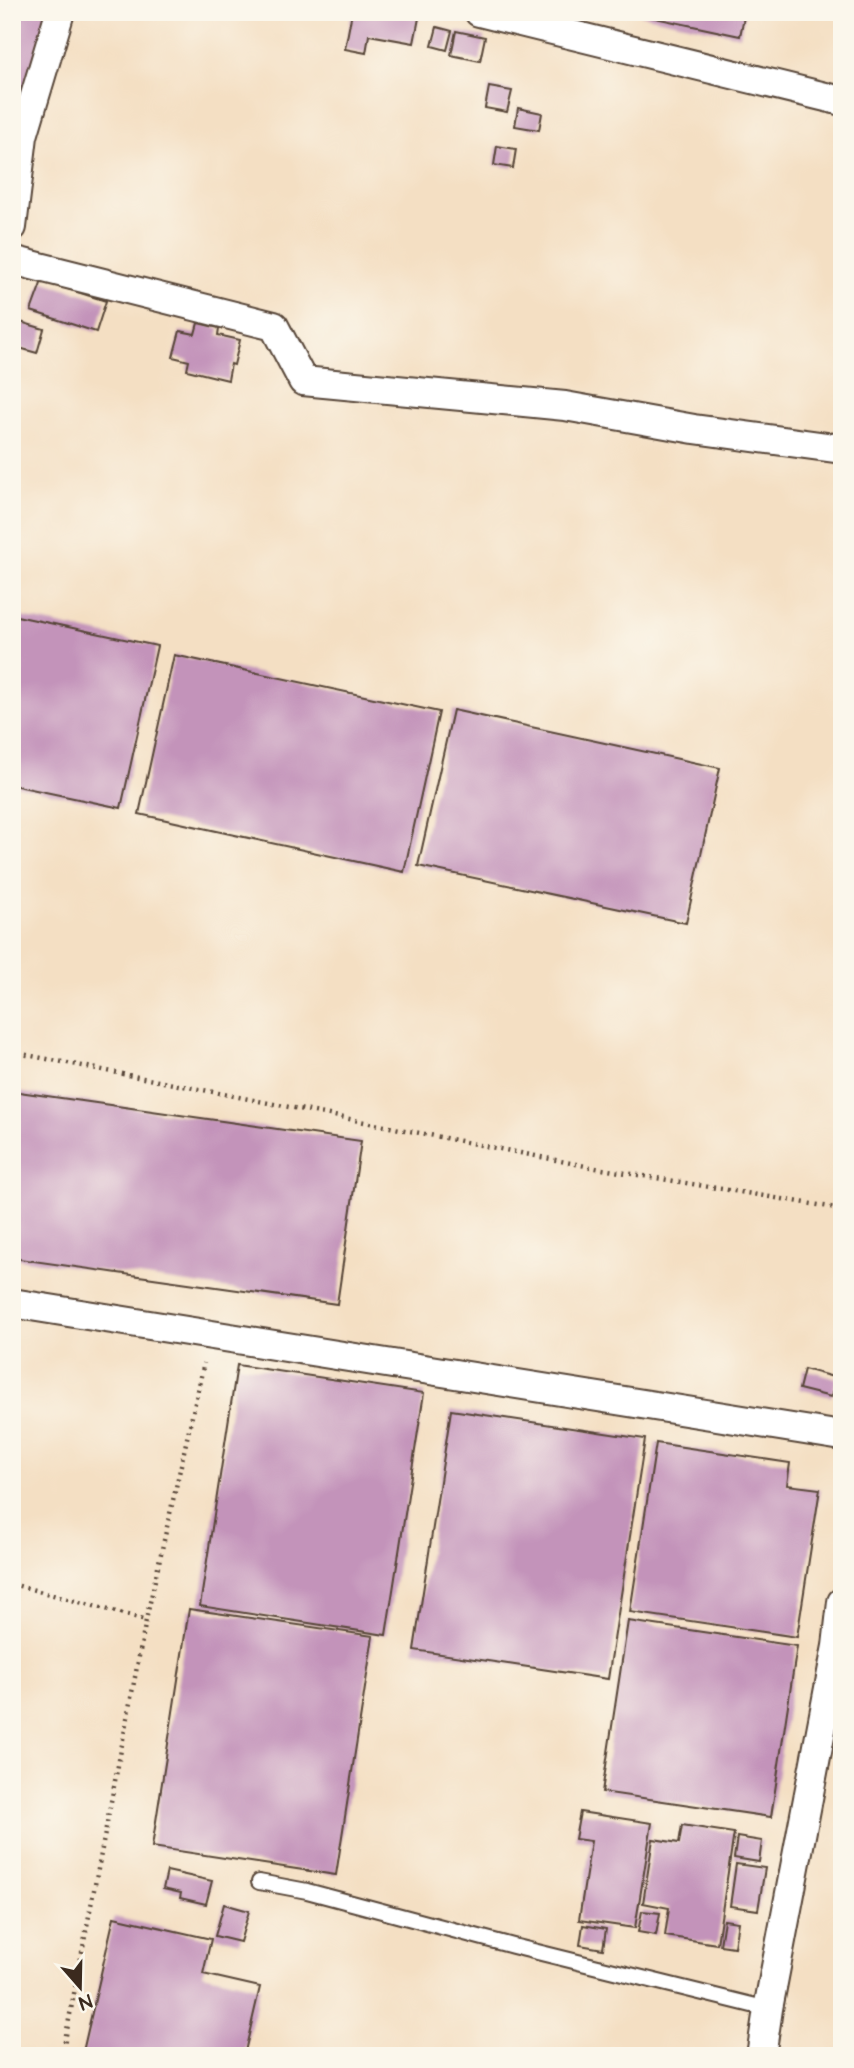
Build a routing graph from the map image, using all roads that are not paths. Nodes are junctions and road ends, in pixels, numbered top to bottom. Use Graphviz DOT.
graph roads {
  1 [pos="60,12"];
  2 [pos="479,12"];
  3 [pos="842,101"];
  4 [pos="12,227"];
  5 [pos="12,260"];
  6 [pos="842,449"];
  7 [pos="12,1303"];
  8 [pos="842,1436"];
  9 [pos="842,1602"];
  10 [pos="259,1882"];
  11 [pos="768,2009"];
  12 [pos="761,2056"];
  1 -- 4 [label="street"];
  2 -- 3 [label="street"];
  5 -- 6 [label="street"];
  7 -- 8 [label="street"];
  9 -- 11 [label="street"];
  10 -- 11 [label="lane"];
  11 -- 12 [label="street"];
}
